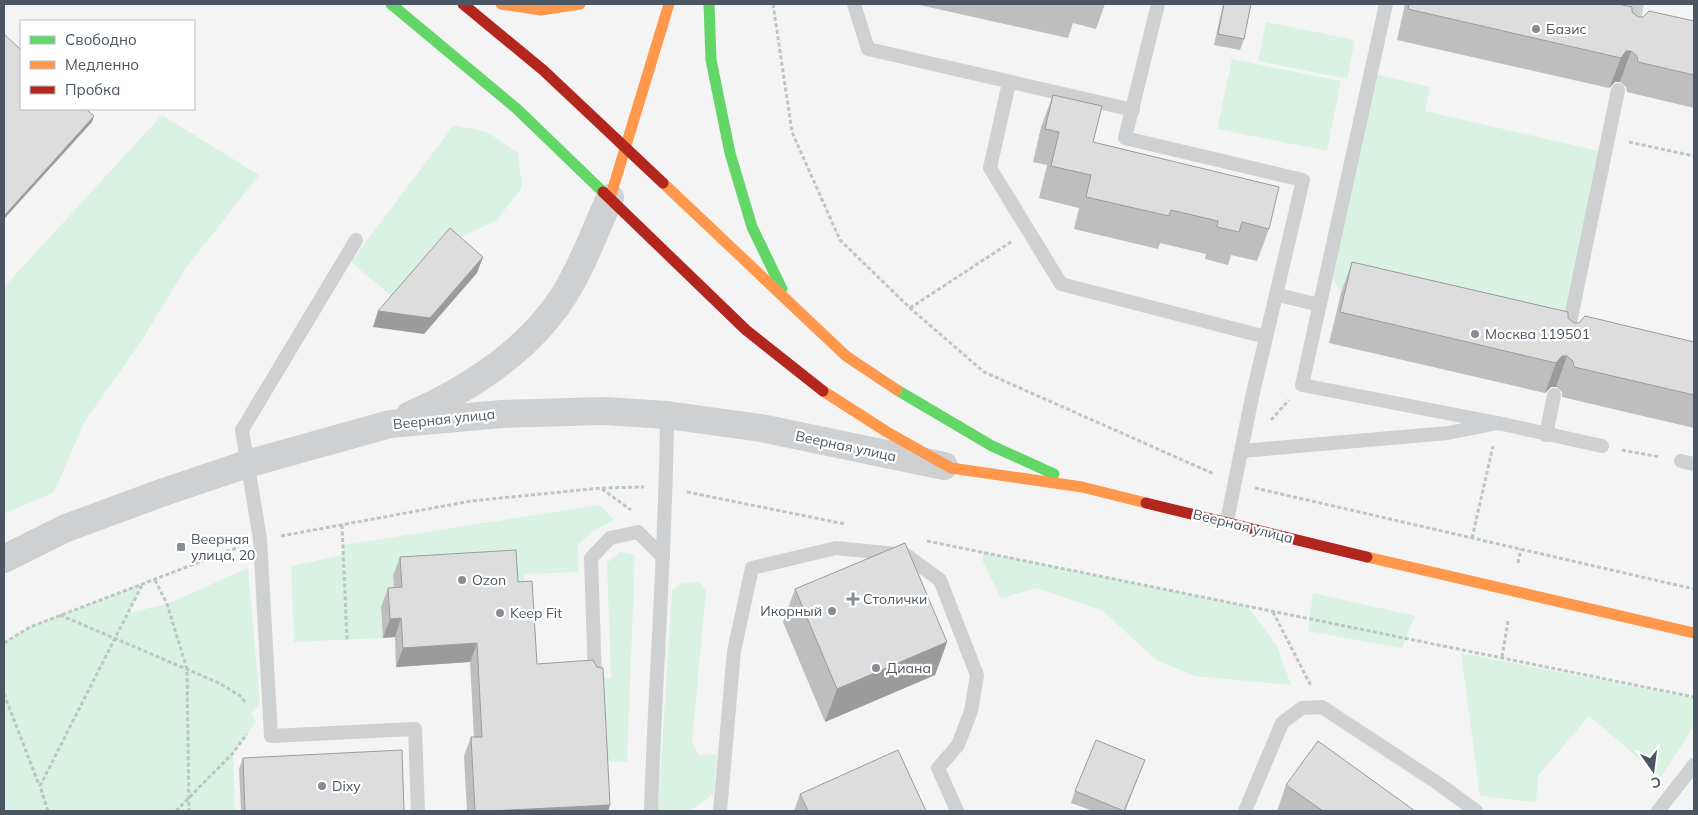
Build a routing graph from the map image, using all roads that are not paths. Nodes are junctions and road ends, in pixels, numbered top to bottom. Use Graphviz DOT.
graph roads {
  1 [pos="391,4"];
  2 [pos="464,4"];
  3 [pos="502,4"];
  4 [pos="580,4"];
  5 [pos="669,4"];
  6 [pos="709,4"];
  7 [pos="854,4"];
  8 [pos="1158,4"];
  9 [pos="1386,4"];
  10 [pos="1638,4"];
  11 [pos="1629,39"];
  12 [pos="1009,83"];
  13 [pos="1618,90"];
  14 [pos="1133,110"];
  15 [pos="626,148"];
  16 [pos="610,198"];
  17 [pos="356,240"];
  18 [pos="1278,296"];
  19 [pos="791,306"];
  20 [pos="1320,306"];
  21 [pos="1266,337"];
  22 [pos="1565,345"];
  23 [pos="1554,396"];
  24 [pos="668,415"];
  25 [pos="1498,423"];
  26 [pos="390,424"];
  27 [pos="1546,435"];
  28 [pos="1602,446"];
  29 [pos="1242,451"];
  30 [pos="247,464"];
  31 [pos="951,468"];
  32 [pos="1082,487"];
  33 [pos="1227,522"];
  34 [pos="663,557"];
  35 [pos="4,559"];
  36 [pos="1694,633"];
  37 [pos="596,679"];
  38 [pos="1694,765"];
  39 [pos="418,811"];
  40 [pos="650,811"];
  41 [pos="720,811"];
  42 [pos="957,811"];
  43 [pos="1245,811"];
  44 [pos="1476,811"];
  45 [pos="1658,811"];
  1 -- 16 [label="street"];
  2 -- 15 [label="street"];
  3 -- 4 [label="street"];
  5 -- 15 [label="street"];
  6 -- 19 [label="street"];
  7 -- 12 [label="lane"];
  8 -- 14 [label="lane"];
  9 -- 20 [label="lane"];
  10 -- 11 [label="lane"];
  12 -- 14 [label="lane"];
  12 -- 21 [label="lane"];
  13 -- 22 [label="lane"];
  14 -- 18 [label="lane"];
  15 -- 16 [label="street"];
  15 -- 19 [label="street"];
  16 -- 26 [label="street"];
  16 -- 31 [label="street"];
  17 -- 30 [label="lane"];
  18 -- 20 [label="lane"];
  18 -- 21 [label="lane"];
  19 -- 32 [label="street"];
  20 -- 25 [label="lane"];
  21 -- 29 [label="lane"];
  23 -- 27 [label="lane"];
  24 -- 26 [label="street, Веерная улица"];
  24 -- 31 [label="street, Веерная улица"];
  24 -- 34 [label="lane"];
  25 -- 27 [label="lane"];
  25 -- 29 [label="lane"];
  26 -- 30 [label="street, Веерная улица"];
  27 -- 28 [label="lane"];
  29 -- 33 [label="lane"];
  30 -- 35 [label="street, Веерная улица"];
  30 -- 39 [label="lane"];
  31 -- 32 [label="street, Веерная улица"];
  32 -- 33 [label="street, Веерная улица"];
  33 -- 36 [label="street, Веерная улица"];
  34 -- 37 [label="lane"];
  34 -- 40 [label="lane"];
  38 -- 45 [label="lane"];
  41 -- 42 [label="lane"];
  43 -- 44 [label="lane"];
}
